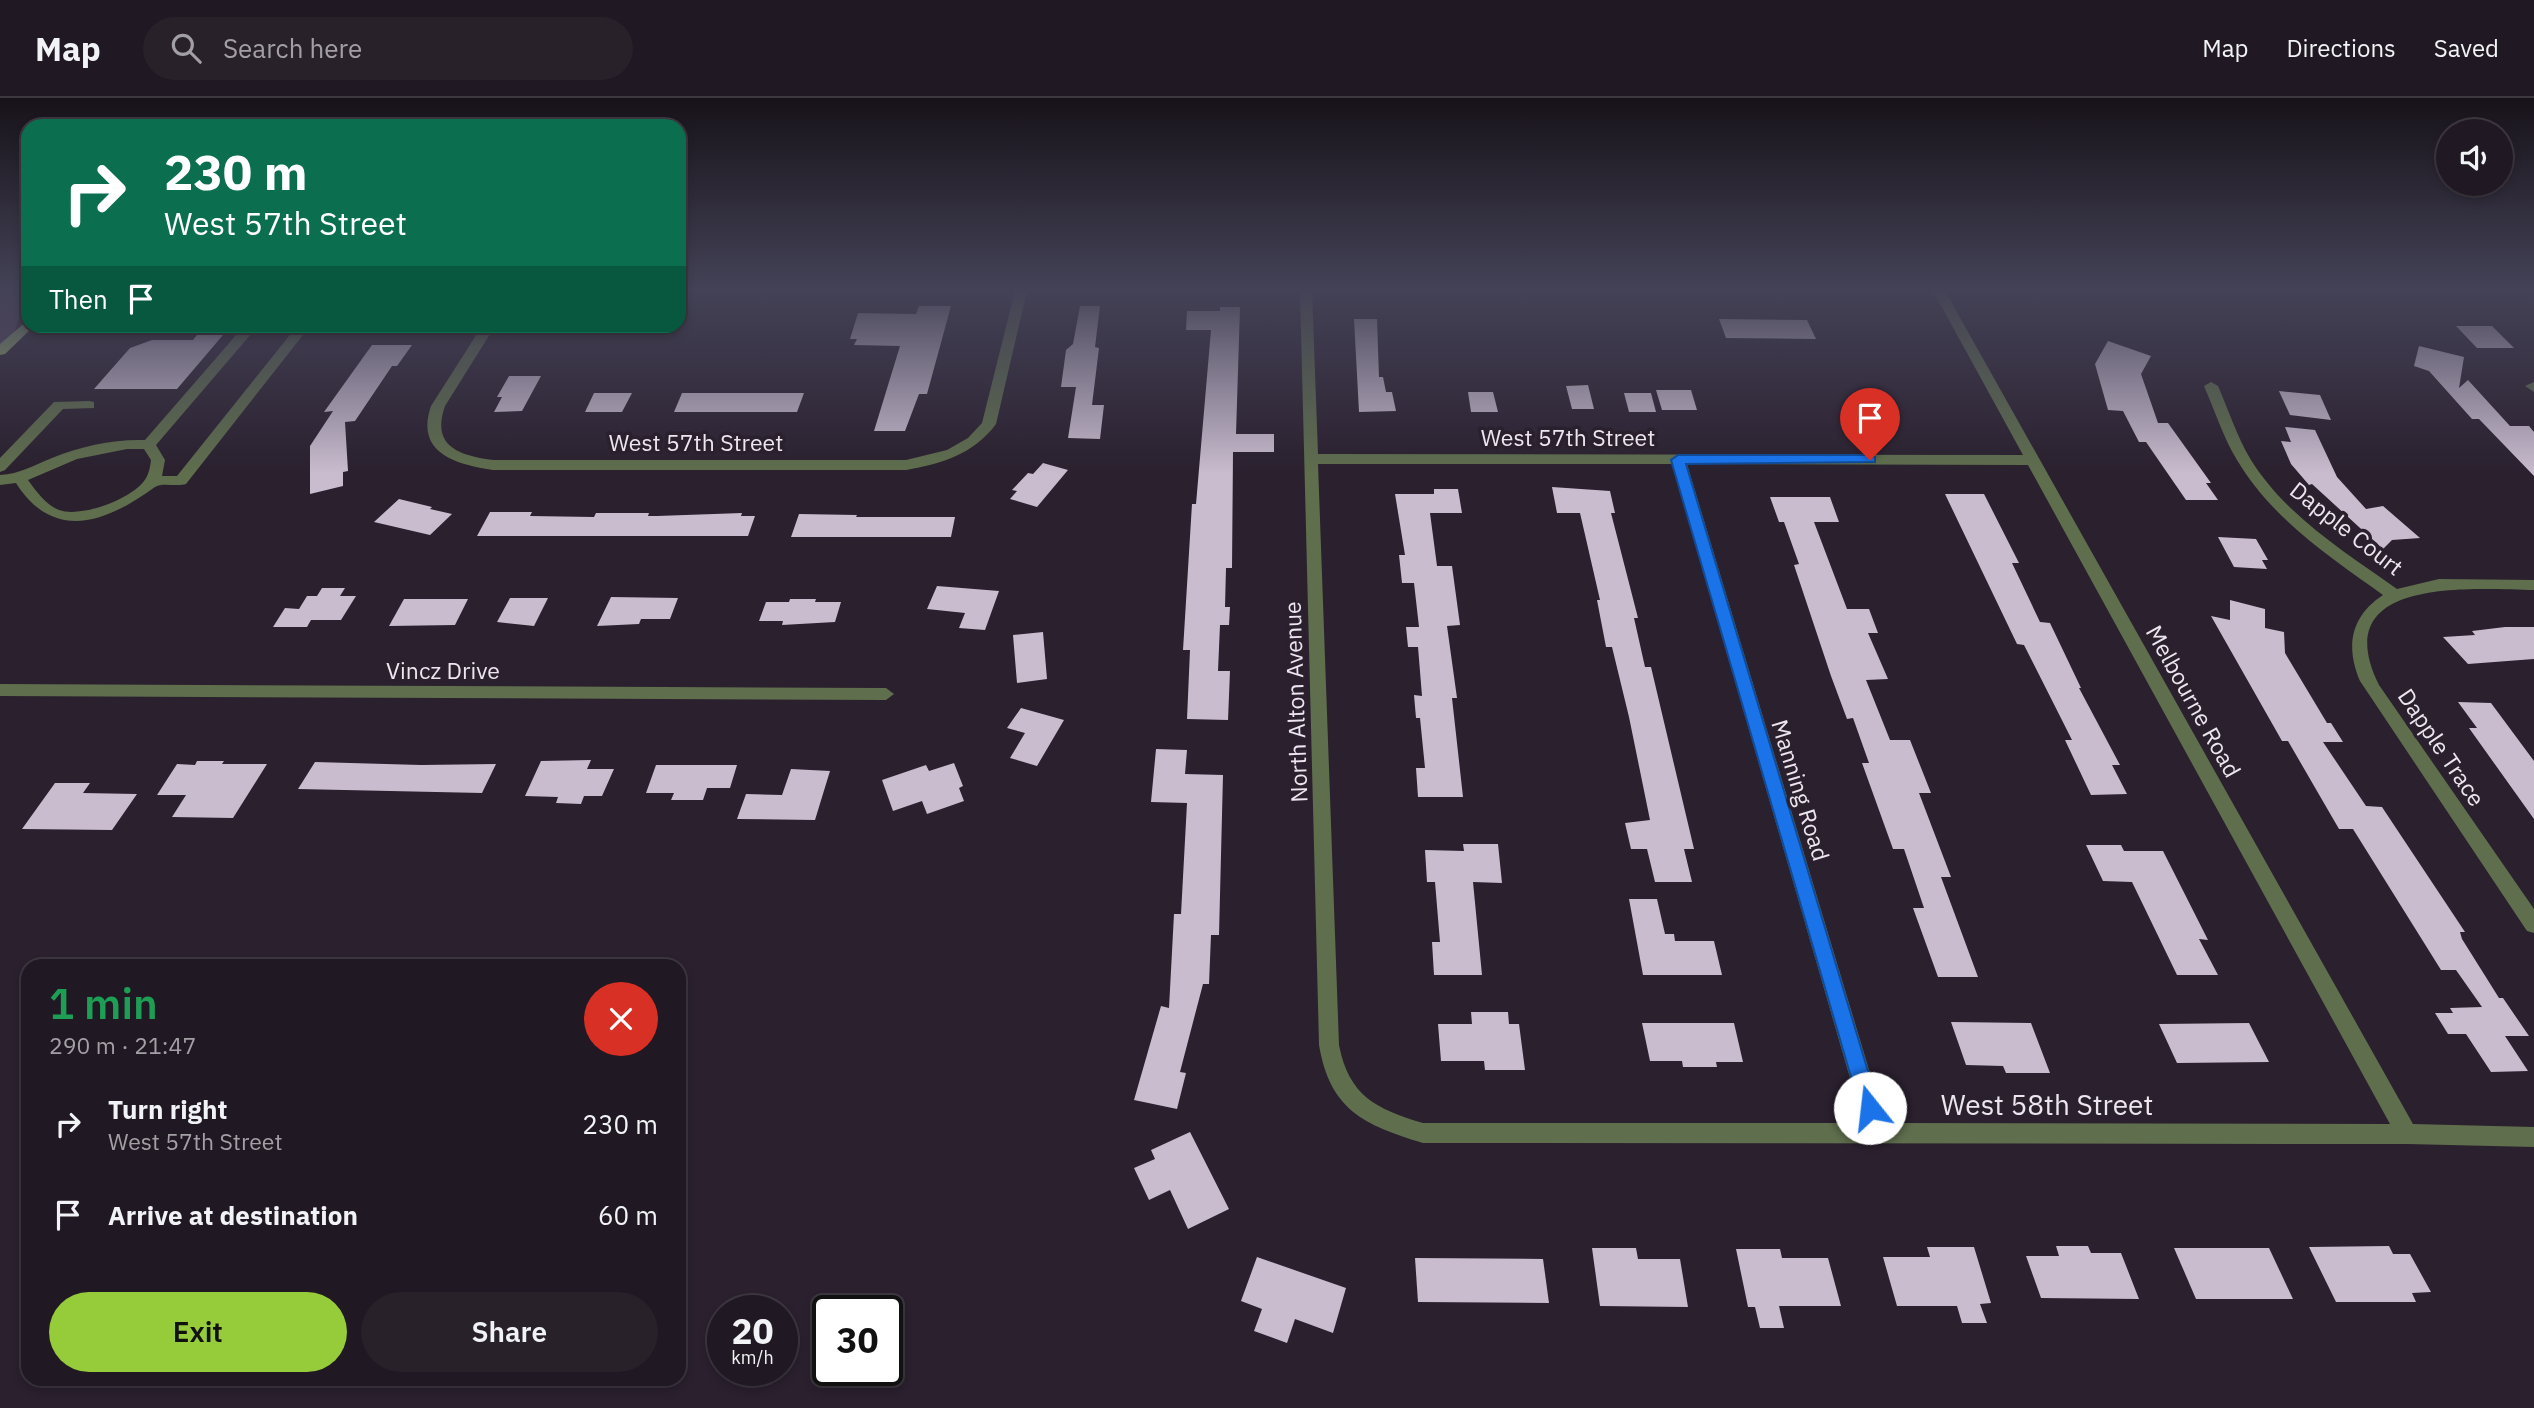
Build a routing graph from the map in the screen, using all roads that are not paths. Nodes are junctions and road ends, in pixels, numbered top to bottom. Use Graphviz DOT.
graph roads {
  1 [pos="229,352"];
  2 [pos="282,352"];
  3 [pos="472,352"];
  4 [pos="1007,352"];
  5 [pos="1308,352"];
  6 [pos="1973,352"];
  7 [pos="2211,386"];
  8 [pos="89,405"];
  9 [pos="149,445"];
  10 [pos="1311,459"];
  11 [pos="1678,460"];
  12 [pos="2035,460"];
  13 [pos="0,467"];
  14 [pos="0,480"];
  15 [pos="21,480"];
  16 [pos="152,481"];
  17 [pos="2534,585"];
  18 [pos="2395,595"];
  19 [pos="0,690"];
  20 [pos="886,694"];
  21 [pos="2534,925"];
  22 [pos="1358,1104"];
  23 [pos="1877,1134"];
  24 [pos="2407,1134"];
  25 [pos="2534,1137"];
  1 -- 9 [label="street"];
  2 -- 16 [label="street"];
  3 -- 4 [label="street, West 57th Street"];
  5 -- 10 [label="street, North Alton Avenue"];
  6 -- 12 [label="street, Melbourne Road"];
  7 -- 18 [label="street, Dapple Court"];
  8 -- 13 [label="street"];
  9 -- 15 [label="street"];
  9 -- 16 [label="street"];
  10 -- 11 [label="street, West 57th Street"];
  10 -- 22 [label="street, North Alton Avenue"];
  11 -- 12 [label="street, West 57th Street"];
  11 -- 23 [label="street, Manning Road"];
  12 -- 24 [label="street, Melbourne Road"];
  14 -- 15 [label="street"];
  15 -- 16 [label="street"];
  17 -- 18 [label="street"];
  18 -- 21 [label="street, Dapple Trace"];
  19 -- 20 [label="street, Vincz Drive"];
  22 -- 23 [label="street, West 58th Street"];
  23 -- 24 [label="street, West 58th Street"];
  24 -- 25 [label="street, West 58th Street"];
}
